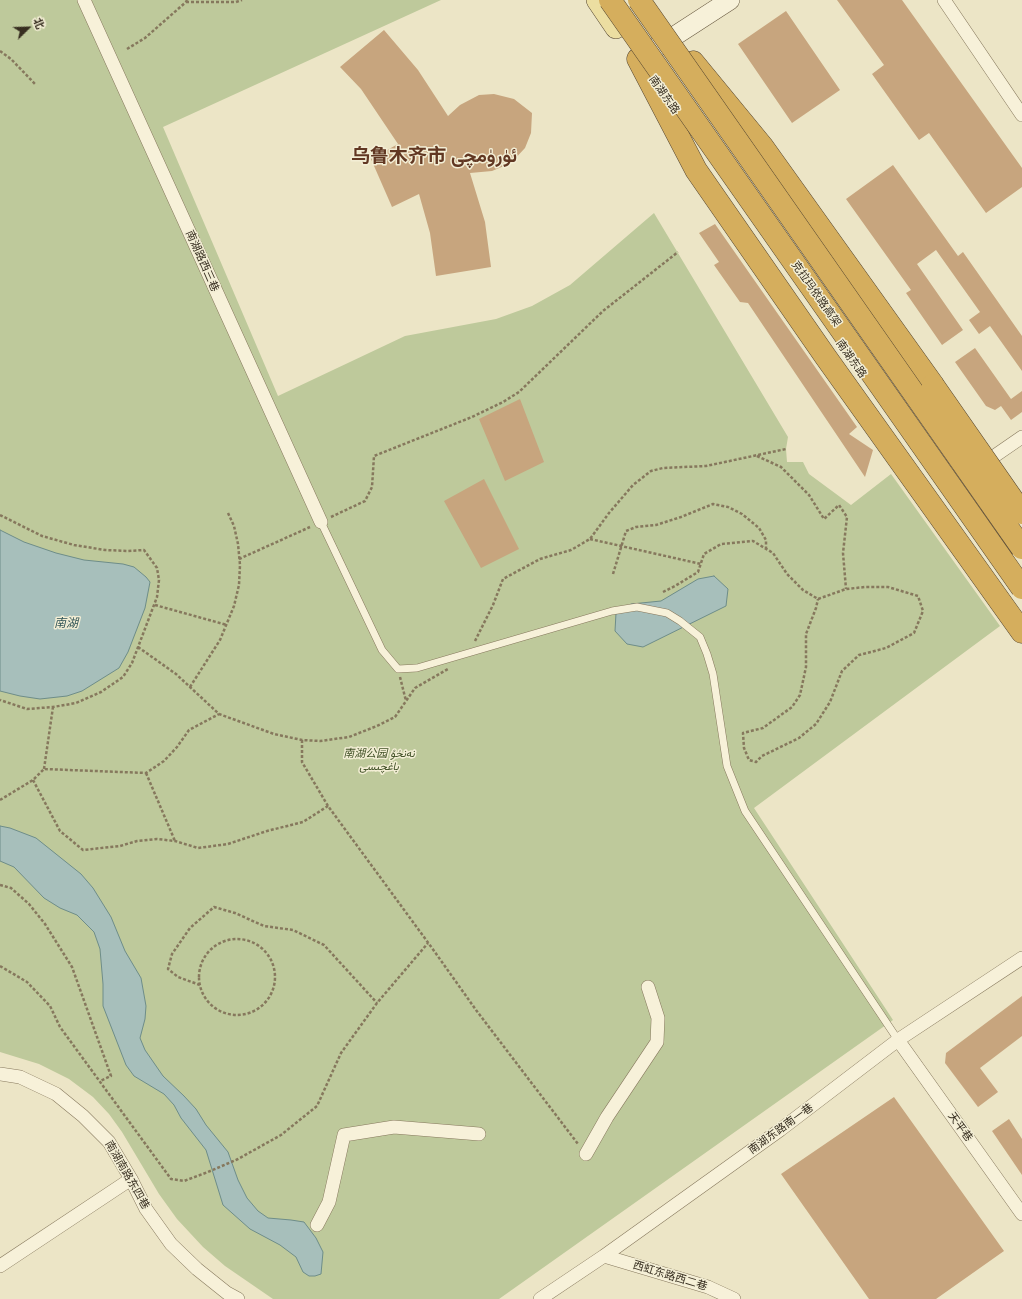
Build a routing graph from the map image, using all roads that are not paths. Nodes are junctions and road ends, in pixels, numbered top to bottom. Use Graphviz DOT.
graph roads {
  1 [pos="84,0"];
  2 [pos="597,0"];
  3 [pos="610,0"];
  4 [pos="639,0"];
  5 [pos="646,0"];
  6 [pos="730,0"];
  7 [pos="944,0"];
  8 [pos="673,37"];
  9 [pos="638,59"];
  10 [pos="1022,115"];
  11 [pos="1022,438"];
  12 [pos="965,476"];
  13 [pos="1022,513"];
  14 [pos="321,522"];
  15 [pos="1022,548"];
  16 [pos="1022,556"];
  17 [pos="1022,588"];
  18 [pos="1022,601"];
  19 [pos="1022,632"];
  20 [pos="1022,958"];
  21 [pos="648,987"];
  22 [pos="898,1040"];
  23 [pos="0,1074"];
  24 [pos="479,1134"];
  25 [pos="586,1154"];
  26 [pos="131,1179"];
  27 [pos="1022,1214"];
  28 [pos="317,1225"];
  29 [pos="604,1256"];
  30 [pos="0,1266"];
  31 [pos="238,1299"];
  32 [pos="540,1299"];
  33 [pos="734,1299"];
  1 -- 14 [label="street, 南湖路西三巷"];
  2 -- 9 [label="main road, 南湖东路"];
  3 -- 17 [label="highway, 克拉玛依路高架, bridge"];
  4 -- 15 [label="highway, 克拉玛依路高架, bridge"];
  5 -- 8 [label="main road"];
  6 -- 8 [label="street"];
  7 -- 10 [label="street"];
  8 -- 9 [label="street"];
  8 -- 12 [label="main road"];
  8 -- 13 [label="highway, bridge"];
  9 -- 18 [label="main road, 南湖东路"];
  9 -- 19 [label="highway"];
  11 -- 12 [label="street"];
  12 -- 16 [label="main road"];
  14 -- 22 [label="lane"];
  20 -- 22 [label="street, 南湖东路南一巷"];
  21 -- 25 [label="street"];
  22 -- 27 [label="street, 天平巷"];
  22 -- 29 [label="street, 南湖东路南一巷"];
  23 -- 26 [label="street, 南湖南路东四巷"];
  24 -- 28 [label="street"];
  26 -- 30 [label="street"];
  26 -- 31 [label="street, 南湖南路东四巷"];
  29 -- 32 [label="street, 南湖东路南一巷"];
  29 -- 33 [label="street, 西虹东路西二巷"];
}
